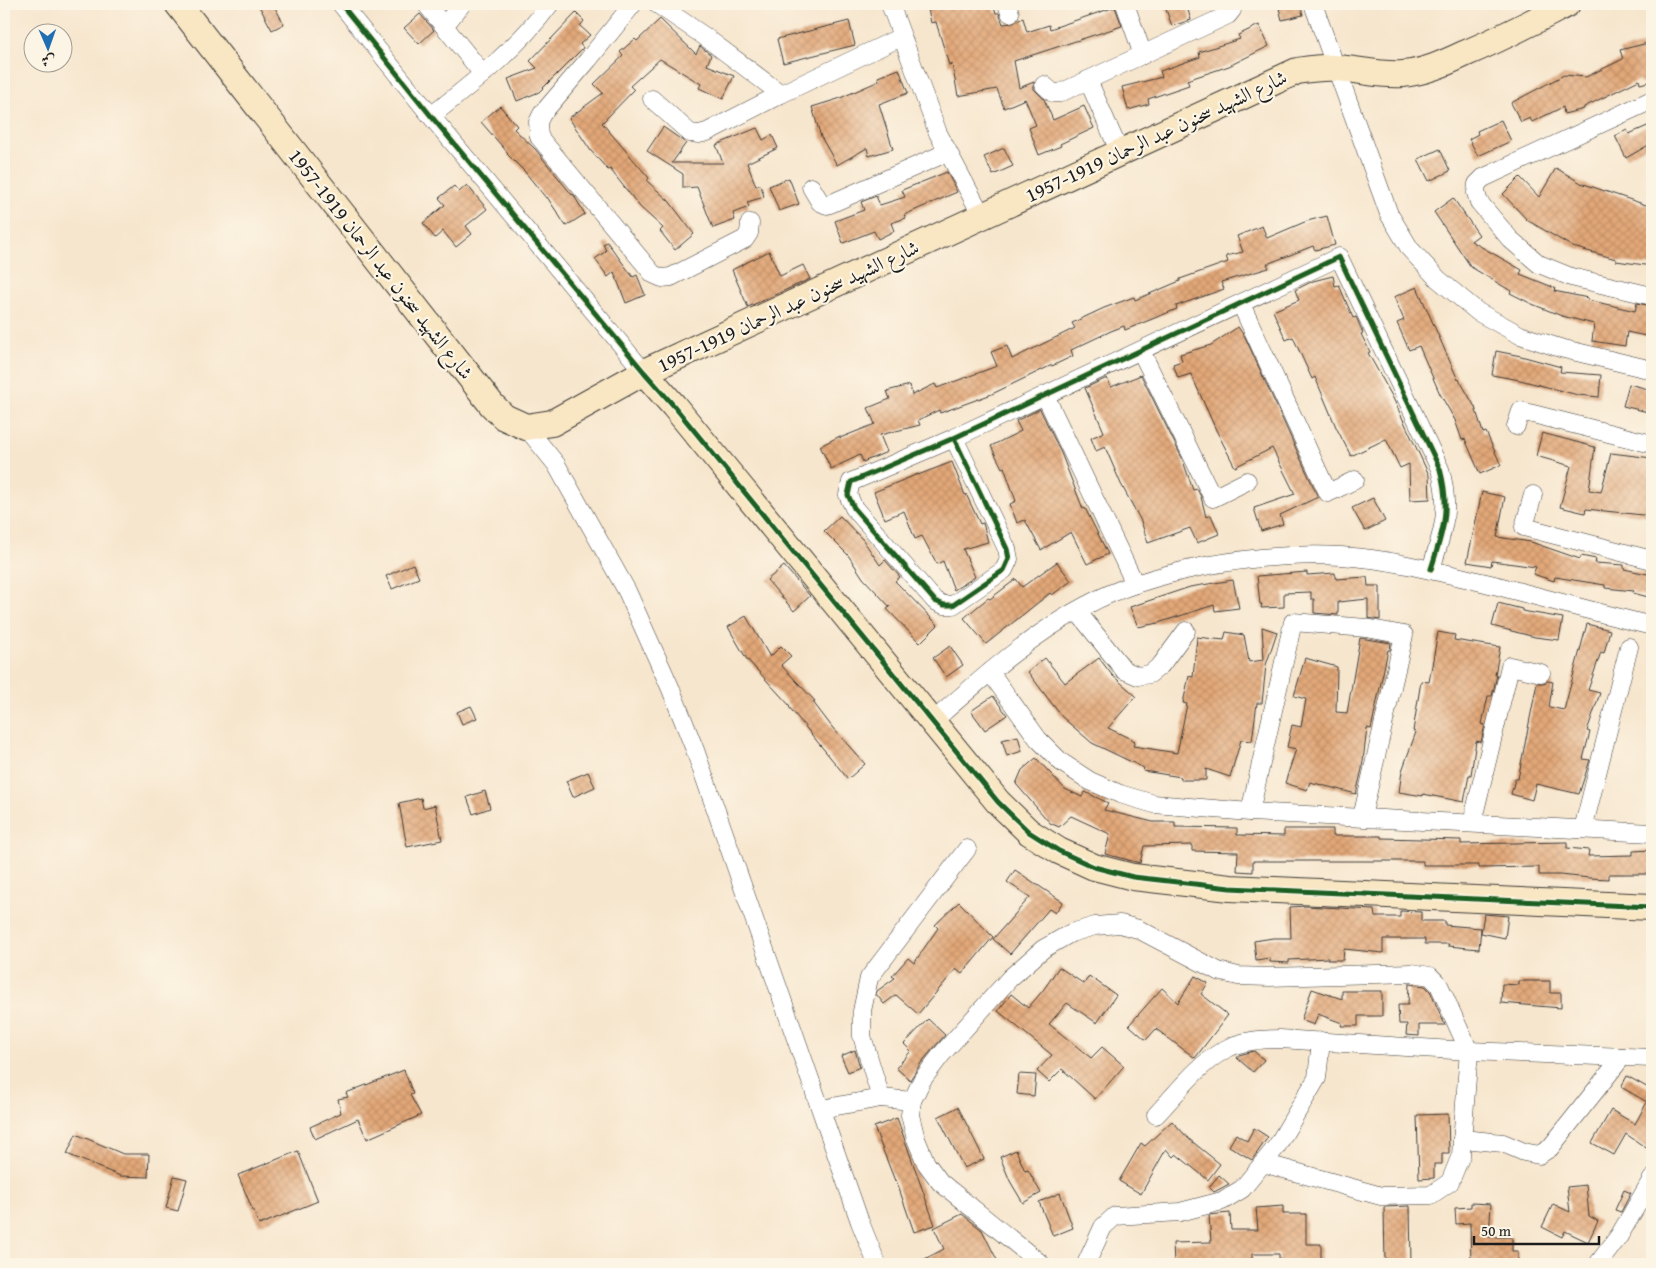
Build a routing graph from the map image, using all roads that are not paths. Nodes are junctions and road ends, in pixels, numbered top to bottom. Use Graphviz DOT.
graph roads {
  1 [pos="341,4"];
  2 [pos="426,4"];
  3 [pos="462,4"];
  4 [pos="550,4"];
  5 [pos="633,4"];
  6 [pos="656,4"];
  7 [pos="890,4"];
  8 [pos="1125,4"];
  9 [pos="1233,4"];
  10 [pos="1313,4"];
  11 [pos="1567,4"];
  12 [pos="185,6"];
  13 [pos="444,26"];
  14 [pos="901,37"];
  15 [pos="1143,55"];
  16 [pos="1336,68"];
  17 [pos="483,74"];
  18 [pos="1088,80"];
  19 [pos="1044,85"];
  20 [pos="781,94"];
  21 [pos="652,99"];
  22 [pos="1652,100"];
  23 [pos="432,116"];
  24 [pos="948,152"];
  25 [pos="1120,153"];
  26 [pos="811,187"];
  27 [pos="982,216"];
  28 [pos="750,224"];
  29 [pos="1652,296"];
  30 [pos="1241,304"];
  31 [pos="1141,350"];
  32 [pos="1652,370"];
  33 [pos="644,372"];
  34 [pos="1045,395"];
  35 [pos="1516,426"];
  36 [pos="526,427"];
  37 [pos="954,438"];
  38 [pos="1652,444"];
  39 [pos="1355,480"];
  40 [pos="1247,482"];
  41 [pos="1534,495"];
  42 [pos="1652,560"];
  43 [pos="1431,570"];
  44 [pos="1135,584"];
  45 [pos="1077,611"];
  46 [pos="1652,626"];
  47 [pos="1186,631"];
  48 [pos="1630,647"];
  49 [pos="990,672"];
  50 [pos="1541,673"];
  51 [pos="932,722"];
  52 [pos="1250,812"];
  53 [pos="1362,817"];
  54 [pos="1472,823"];
  55 [pos="1583,829"];
  56 [pos="1652,833"];
  57 [pos="967,849"];
  58 [pos="1652,907"];
  59 [pos="1321,1041"];
  60 [pos="1469,1051"];
  61 [pos="1622,1056"];
  62 [pos="1652,1058"];
  63 [pos="881,1098"];
  64 [pos="912,1101"];
  65 [pos="821,1109"];
  66 [pos="1156,1115"];
  67 [pos="1462,1138"];
  68 [pos="1263,1163"];
  69 [pos="1652,1180"];
  70 [pos="877,1264"];
  71 [pos="1041,1264"];
  72 [pos="1086,1264"];
  73 [pos="1598,1264"];
  1 -- 23 [label="street"];
  2 -- 13 [label="street"];
  3 -- 13 [label="street"];
  4 -- 17 [label="street"];
  5 -- 28 [label="street"];
  6 -- 20 [label="street"];
  7 -- 14 [label="street"];
  8 -- 15 [label="street"];
  9 -- 15 [label="street"];
  10 -- 16 [label="street"];
  11 -- 16 [label="street, شارع الشهيد سحنون عبد الرحمان 1919-1957"];
  12 -- 36 [label="street, شارع الشهيد سحنون عبد الرحمان 1919-1957"];
  13 -- 17 [label="street"];
  14 -- 20 [label="street"];
  14 -- 24 [label="street"];
  15 -- 18 [label="street"];
  16 -- 25 [label="street, شارع الشهيد سحنون عبد الرحمان 1919-1957"];
  16 -- 32 [label="street"];
  17 -- 23 [label="street"];
  18 -- 19 [label="street"];
  18 -- 25 [label="street"];
  20 -- 21 [label="street"];
  22 -- 29 [label="street"];
  23 -- 33 [label="street"];
  24 -- 26 [label="street"];
  24 -- 27 [label="street"];
  25 -- 27 [label="street, شارع الشهيد سحنون عبد الرحمان 1919-1957"];
  27 -- 33 [label="street, شارع الشهيد سحنون عبد الرحمان 1919-1957"];
  30 -- 31 [label="street"];
  30 -- 39 [label="street"];
  30 -- 43 [label="street"];
  31 -- 34 [label="street"];
  31 -- 40 [label="street"];
  33 -- 36 [label="street, شارع الشهيد سحنون عبد الرحمان 1919-1957"];
  33 -- 51 [label="street"];
  34 -- 37 [label="street"];
  34 -- 44 [label="street"];
  35 -- 38 [label="street"];
  36 -- 65 [label="street"];
  37 -- 37 [label="street"];
  41 -- 42 [label="street"];
  43 -- 44 [label="street"];
  43 -- 46 [label="street"];
  44 -- 45 [label="street"];
  45 -- 47 [label="street"];
  45 -- 49 [label="street"];
  48 -- 55 [label="street"];
  49 -- 51 [label="street"];
  49 -- 52 [label="street"];
  50 -- 54 [label="street"];
  51 -- 58 [label="street"];
  52 -- 53 [label="street"];
  52 -- 53 [label="street"];
  53 -- 54 [label="street"];
  54 -- 55 [label="street"];
  55 -- 56 [label="street"];
  57 -- 63 [label="street"];
  59 -- 60 [label="street"];
  59 -- 66 [label="street"];
  59 -- 68 [label="street"];
  60 -- 61 [label="street"];
  60 -- 64 [label="street"];
  60 -- 67 [label="street"];
  61 -- 62 [label="street"];
  61 -- 67 [label="street"];
  63 -- 64 [label="street"];
  63 -- 65 [label="street"];
  64 -- 71 [label="street"];
  65 -- 70 [label="street"];
  67 -- 68 [label="street"];
  68 -- 72 [label="street"];
  69 -- 73 [label="street"];
}
